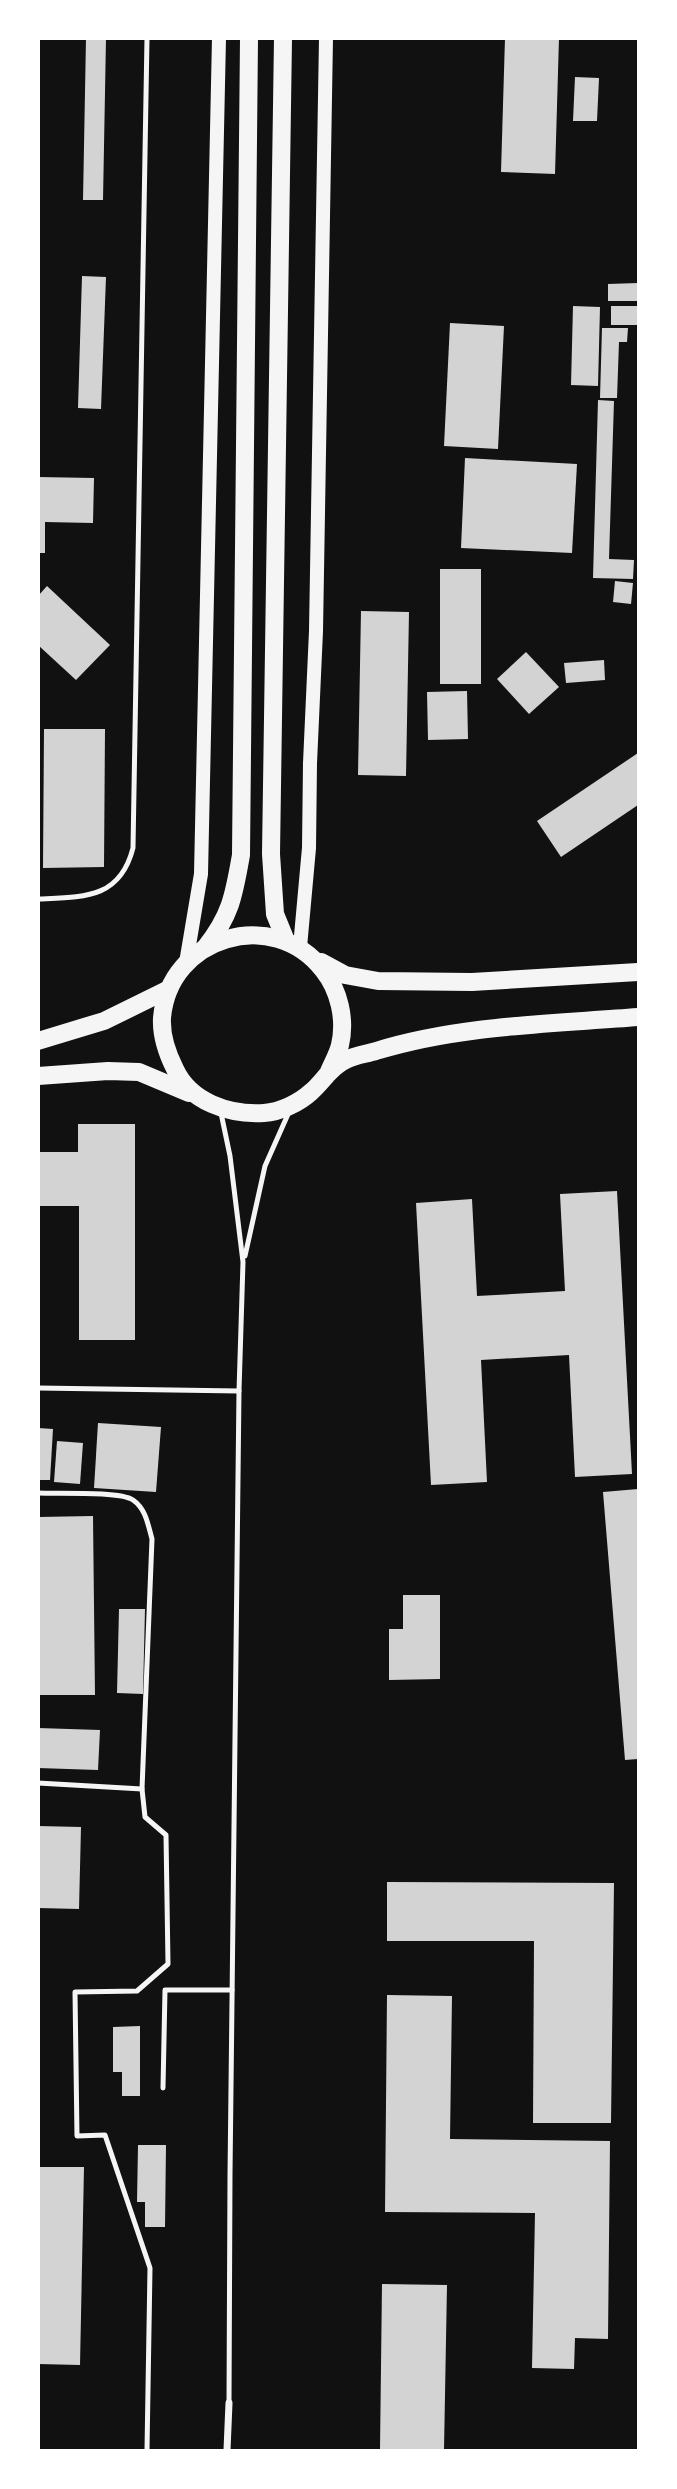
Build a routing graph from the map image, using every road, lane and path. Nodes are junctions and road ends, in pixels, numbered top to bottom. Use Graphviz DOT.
graph roads {
  1 [pos="147,38"];
  2 [pos="219,38"];
  3 [pos="249,38"];
  4 [pos="283,38"];
  5 [pos="326,38"];
  6 [pos="38,899"];
  7 [pos="205,948"];
  8 [pos="300,948"];
  9 [pos="186,963"];
  10 [pos="639,972"];
  11 [pos="169,989"];
  12 [pos="639,1017"];
  13 [pos="38,1041"];
  14 [pos="328,1074"];
  15 [pos="38,1076"];
  16 [pos="199,1097"];
  17 [pos="291,1105"];
  18 [pos="220,1109"];
  19 [pos="243,1262"];
  20 [pos="38,1388"];
  21 [pos="239,1391"];
  22 [pos="38,1493"];
  23 [pos="38,1783"];
  24 [pos="142,1789"];
  25 [pos="232,1990"];
  26 [pos="163,2088"];
  27 [pos="229,2403"];
  28 [pos="147,2451"];
  29 [pos="227,2451"];
  1 -- 6 [label="lane"];
  2 -- 9 [label="main road"];
  3 -- 7 [label="main road"];
  4 -- 8 [label="main road"];
  5 -- 8 [label="main road"];
  7 -- 8 [label="main road"];
  7 -- 9 [label="main road"];
  8 -- 10 [label="main road"];
  8 -- 14 [label="main road"];
  9 -- 11 [label="main road"];
  11 -- 13 [label="main road"];
  11 -- 16 [label="main road"];
  12 -- 14 [label="main road"];
  14 -- 17 [label="main road"];
  15 -- 16 [label="main road"];
  16 -- 18 [label="main road"];
  17 -- 18 [label="main road"];
  17 -- 19 [label="lane"];
  18 -- 19 [label="lane"];
  19 -- 21 [label="lane"];
  20 -- 21 [label="lane"];
  21 -- 25 [label="lane"];
  22 -- 24 [label="lane"];
  23 -- 24 [label="lane"];
  24 -- 28 [label="lane"];
  25 -- 26 [label="lane"];
  25 -- 27 [label="lane"];
  27 -- 29 [label="street"];
}
